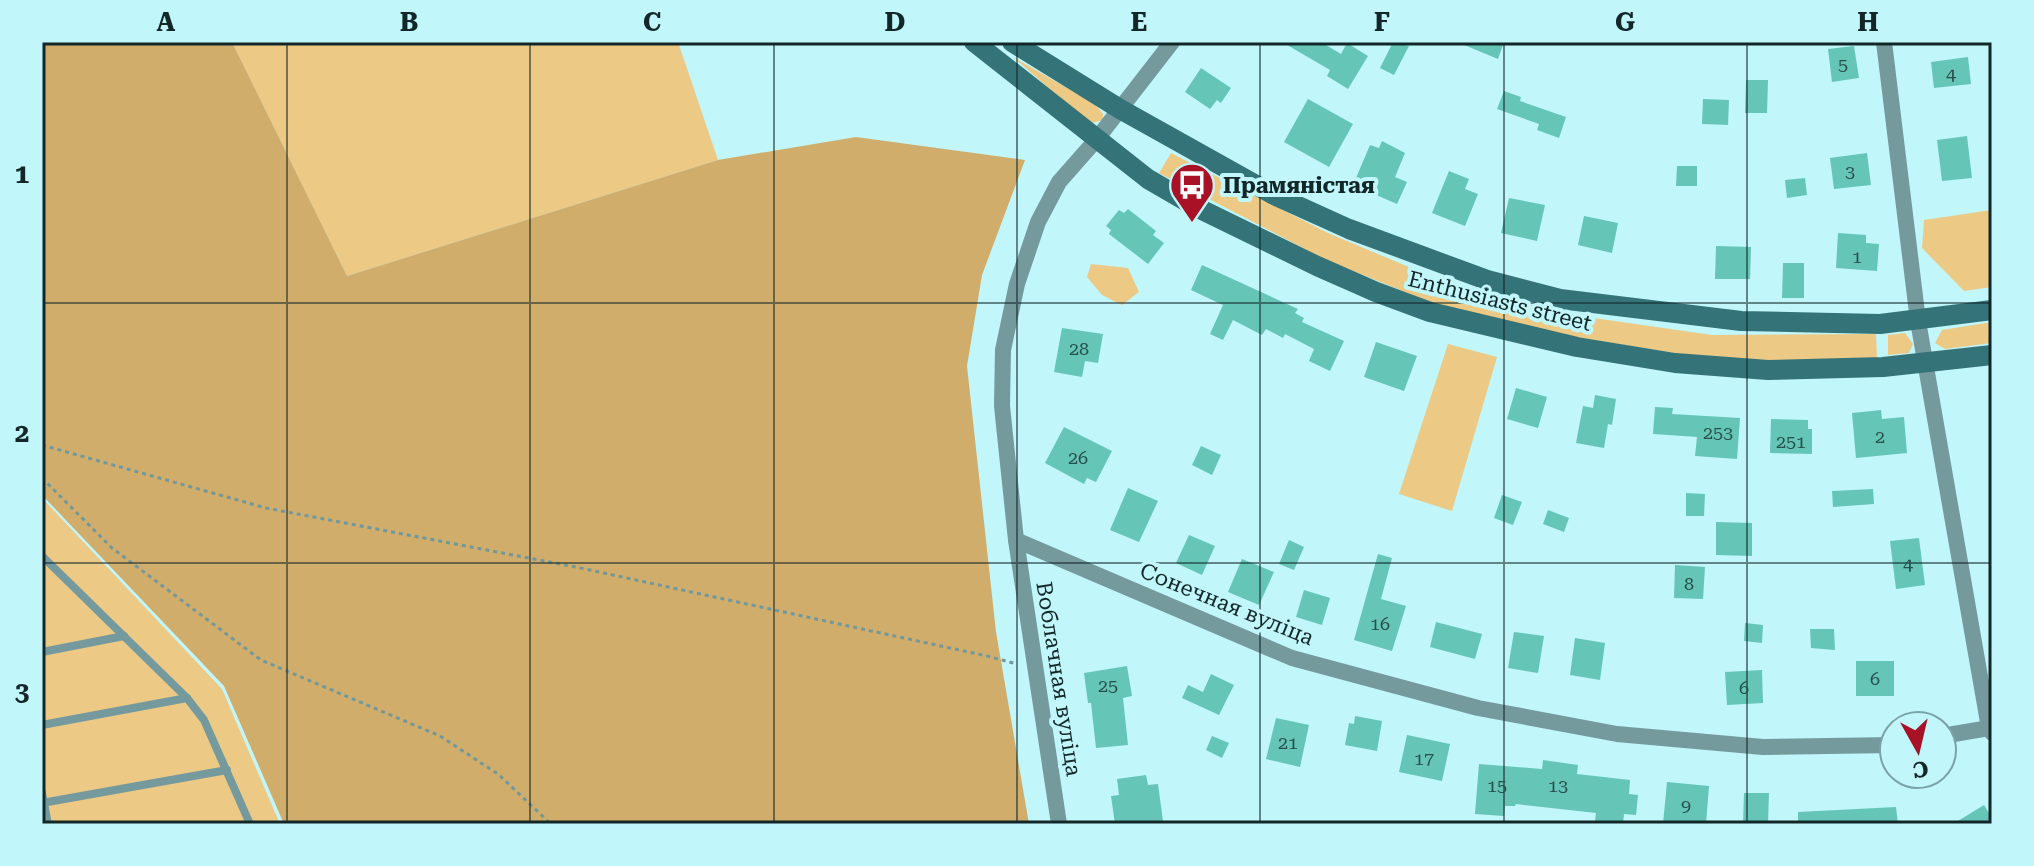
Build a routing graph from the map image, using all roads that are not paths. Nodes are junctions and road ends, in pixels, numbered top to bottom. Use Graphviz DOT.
graph roads {
  1 [pos="974,42"];
  2 [pos="1012,42"];
  3 [pos="1172,42"];
  4 [pos="1884,42"];
  5 [pos="1120,109"];
  6 [pos="1096,140"];
  7 [pos="1992,310"];
  8 [pos="1918,321"];
  9 [pos="1992,355"];
  10 [pos="1926,363"];
  11 [pos="1016,540"];
  12 [pos="42,556"];
  13 [pos="124,636"];
  14 [pos="42,652"];
  15 [pos="187,698"];
  16 [pos="42,725"];
  17 [pos="1990,731"];
  18 [pos="1958,734"];
  19 [pos="1878,745"];
  20 [pos="227,770"];
  21 [pos="43,800"];
  22 [pos="48,824"];
  23 [pos="250,824"];
  24 [pos="1059,824"];
  1 -- 6 [label="street, Enthusiasts street"];
  2 -- 5 [label="street, Enthusiasts street"];
  3 -- 5 [label="street"];
  4 -- 8 [label="street"];
  5 -- 6 [label="street"];
  5 -- 8 [label="street, Enthusiasts street"];
  6 -- 10 [label="street, Enthusiasts street"];
  6 -- 11 [label="street"];
  7 -- 8 [label="street, Enthusiasts street"];
  8 -- 10 [label="street"];
  9 -- 10 [label="street, Enthusiasts street"];
  10 -- 17 [label="street"];
  11 -- 19 [label="street, Сонечная вуліца"];
  11 -- 24 [label="street, Воблачная вуліца"];
  12 -- 13 [label="lane"];
  13 -- 14 [label="lane"];
  13 -- 15 [label="lane"];
  15 -- 16 [label="lane"];
  15 -- 20 [label="lane"];
  17 -- 18 [label="street"];
  20 -- 21 [label="lane"];
  20 -- 23 [label="lane"];
  21 -- 22 [label="lane"];
}
